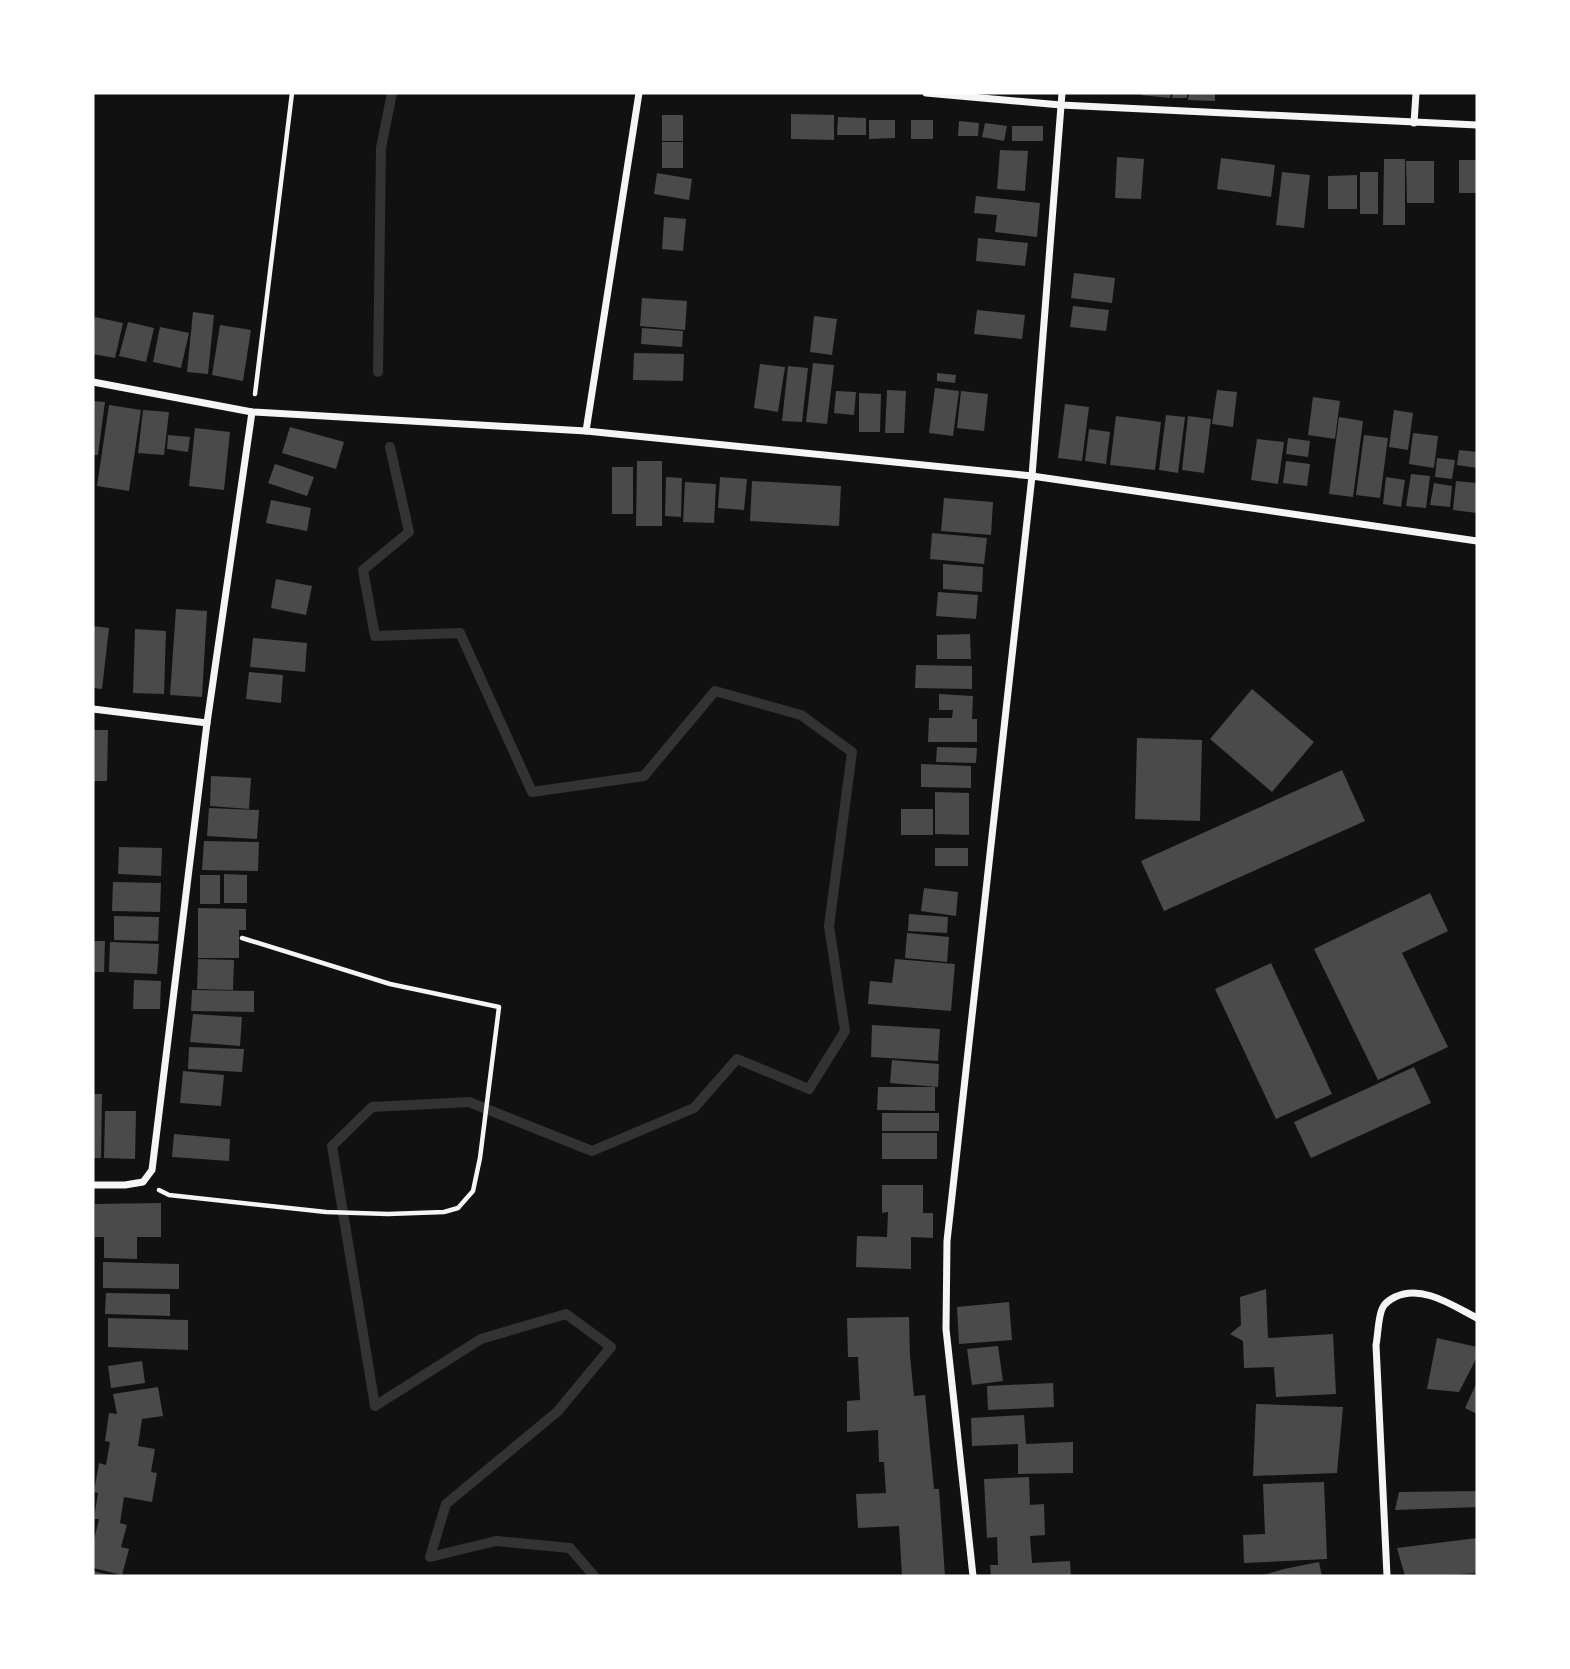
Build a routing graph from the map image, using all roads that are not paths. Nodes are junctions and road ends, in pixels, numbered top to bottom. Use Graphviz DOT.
graph roads {
  1 [pos="639,93"];
  2 [pos="926,93"];
  3 [pos="1062,93"];
  4 [pos="1416,93"];
  5 [pos="1062,105"];
  6 [pos="1414,122"];
  7 [pos="1477,125"];
  8 [pos="93,382"];
  9 [pos="252,412"];
  10 [pos="586,430"];
  11 [pos="1032,476"];
  12 [pos="1477,541"];
  13 [pos="93,709"];
  14 [pos="207,723"];
  15 [pos="93,1185"];
  16 [pos="1477,1318"];
  17 [pos="973,1576"];
  18 [pos="1387,1576"];
  1 -- 10 [label="street"];
  2 -- 5 [label="street"];
  3 -- 5 [label="street"];
  4 -- 6 [label="street"];
  5 -- 6 [label="street"];
  5 -- 11 [label="street"];
  6 -- 7 [label="street"];
  8 -- 9 [label="street"];
  9 -- 10 [label="street"];
  9 -- 14 [label="street"];
  10 -- 11 [label="street"];
  11 -- 12 [label="street"];
  11 -- 17 [label="street"];
  13 -- 14 [label="street"];
  14 -- 15 [label="street"];
  16 -- 18 [label="street"];
}
